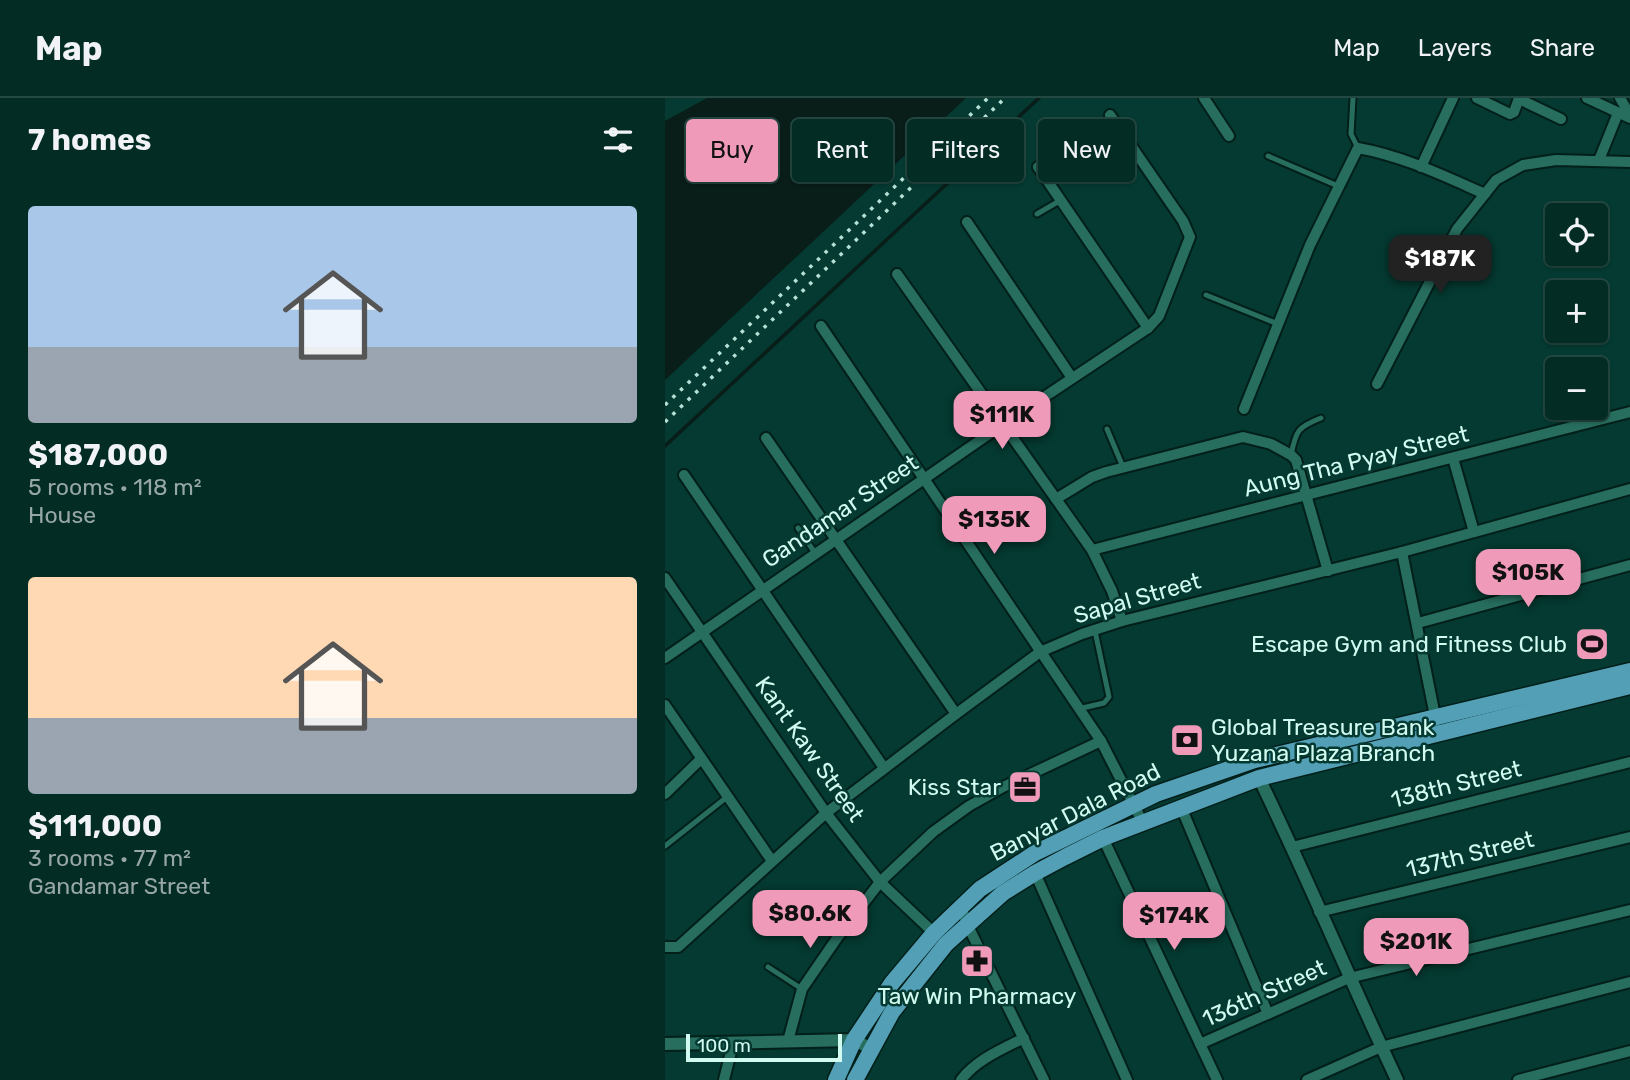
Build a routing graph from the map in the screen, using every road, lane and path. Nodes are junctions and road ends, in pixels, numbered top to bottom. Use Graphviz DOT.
graph roads {
  1 [pos="1204,98"];
  2 [pos="1353,98"];
  3 [pos="1453,98"];
  4 [pos="1477,98"];
  5 [pos="1519,98"];
  6 [pos="1587,98"];
  7 [pos="1620,98"];
  8 [pos="1109,115"];
  9 [pos="1626,116"];
  10 [pos="1561,119"];
  11 [pos="1230,136"];
  12 [pos="1358,148"];
  13 [pos="1268,156"];
  14 [pos="1599,160"];
  15 [pos="1630,162"];
  16 [pos="1421,167"];
  17 [pos="1048,182"];
  18 [pos="1338,186"];
  19 [pos="1485,194"];
  20 [pos="1061,200"];
  21 [pos="1037,214"];
  22 [pos="967,222"];
  23 [pos="897,274"];
  24 [pos="1206,295"];
  25 [pos="1278,324"];
  26 [pos="821,326"];
  27 [pos="1149,328"];
  28 [pos="1072,378"];
  29 [pos="1377,384"];
  30 [pos="1244,409"];
  31 [pos="1630,412"];
  32 [pos="1321,418"];
  33 [pos="1002,425"];
  34 [pos="1107,429"];
  35 [pos="766,438"];
  36 [pos="1293,457"];
  37 [pos="1453,458"];
  38 [pos="1123,467"];
  39 [pos="684,475"];
  40 [pos="924,480"];
  41 [pos="1630,489"];
  42 [pos="1307,495"];
  43 [pos="1056,499"];
  44 [pos="798,528"];
  45 [pos="1474,532"];
  46 [pos="834,539"];
  47 [pos="1092,550"];
  48 [pos="1402,552"];
  49 [pos="814,553"];
  50 [pos="1630,565"];
  51 [pos="1328,570"];
  52 [pos="665,578"];
  53 [pos="762,589"];
  54 [pos="1122,621"];
  55 [pos="1418,622"];
  56 [pos="1095,629"];
  57 [pos="703,631"];
  58 [pos="1040,652"];
  59 [pos="665,657"];
  60 [pos="1630,671"];
  61 [pos="1630,686"];
  62 [pos="665,705"];
  63 [pos="1079,709"];
  64 [pos="956,714"];
  65 [pos="1435,717"];
  66 [pos="1440,734"];
  67 [pos="1101,741"];
  68 [pos="701,759"];
  69 [pos="1630,762"];
  70 [pos="884,768"];
  71 [pos="1259,778"];
  72 [pos="665,794"];
  73 [pos="727,797"];
  74 [pos="1135,805"];
  75 [pos="1181,807"];
  76 [pos="826,813"];
  77 [pos="1143,823"];
  78 [pos="1630,837"];
  79 [pos="1103,838"];
  80 [pos="665,846"];
  81 [pos="1292,847"];
  82 [pos="772,862"];
  83 [pos="1035,873"];
  84 [pos="880,882"];
  85 [pos="961,906"];
  86 [pos="1630,910"];
  87 [pos="1319,912"];
  88 [pos="967,924"];
  89 [pos="933,933"];
  90 [pos="665,947"];
  91 [pos="768,967"];
  92 [pos="1349,978"];
  93 [pos="1630,982"];
  94 [pos="802,989"];
  95 [pos="1268,1014"];
  96 [pos="1024,1038"];
  97 [pos="855,1040"];
  98 [pos="788,1041"];
  99 [pos="665,1044"];
  100 [pos="733,1044"];
  101 [pos="1200,1044"];
  102 [pos="1381,1047"];
  103 [pos="870,1048"];
  104 [pos="1630,1051"];
  105 [pos="724,1080"];
  106 [pos="836,1080"];
  107 [pos="855,1080"];
  108 [pos="961,1080"];
  109 [pos="1044,1080"];
  110 [pos="1127,1080"];
  111 [pos="1217,1080"];
  112 [pos="1307,1080"];
  113 [pos="1397,1080"];
  114 [pos="1518,1080"];
  1 -- 11 [label="street"];
  2 -- 12 [label="lane"];
  3 -- 16 [label="street"];
  4 -- 5 [label="street"];
  5 -- 10 [label="street"];
  6 -- 9 [label="street"];
  7 -- 9 [label="street"];
  8 -- 27 [label="street, Gandamar Street"];
  9 -- 14 [label="street"];
  12 -- 16 [label="street"];
  12 -- 18 [label="street"];
  13 -- 18 [label="lane"];
  14 -- 15 [label="street"];
  14 -- 19 [label="street"];
  16 -- 19 [label="street"];
  17 -- 20 [label="street"];
  18 -- 25 [label="street"];
  19 -- 29 [label="street"];
  20 -- 21 [label="lane"];
  20 -- 27 [label="street"];
  22 -- 28 [label="street"];
  23 -- 33 [label="street"];
  24 -- 25 [label="lane"];
  25 -- 30 [label="street"];
  26 -- 40 [label="street"];
  27 -- 28 [label="street, Gandamar Street"];
  28 -- 33 [label="street, Gandamar Street"];
  31 -- 37 [label="street, Aung Tha Pyay Street"];
  32 -- 36 [label="lane"];
  33 -- 40 [label="street, Gandamar Street"];
  33 -- 43 [label="street"];
  34 -- 38 [label="lane"];
  35 -- 46 [label="street"];
  36 -- 38 [label="street"];
  36 -- 42 [label="street"];
  37 -- 42 [label="street, Aung Tha Pyay Street"];
  37 -- 45 [label="street"];
  38 -- 43 [label="street"];
  39 -- 53 [label="street"];
  40 -- 46 [label="street, Gandamar Street"];
  40 -- 58 [label="street"];
  41 -- 45 [label="street, Sapal Street"];
  42 -- 47 [label="street, Aung Tha Pyay Street"];
  42 -- 51 [label="street"];
  43 -- 47 [label="street"];
  44 -- 49 [label="lane"];
  45 -- 48 [label="street, Sapal Street"];
  46 -- 49 [label="street, Gandamar Street"];
  46 -- 64 [label="street"];
  47 -- 54 [label="street"];
  48 -- 51 [label="street, Sapal Street"];
  48 -- 55 [label="street"];
  49 -- 53 [label="street, Gandamar Street"];
  50 -- 55 [label="street"];
  51 -- 54 [label="street, Sapal Street"];
  52 -- 57 [label="street, Kant Kaw Street"];
  53 -- 57 [label="street, Gandamar Street"];
  53 -- 70 [label="street"];
  54 -- 56 [label="street, Sapal Street"];
  55 -- 65 [label="street"];
  56 -- 58 [label="street, Sapal Street"];
  56 -- 63 [label="lane"];
  57 -- 59 [label="street, Gandamar Street"];
  57 -- 76 [label="street, Kant Kaw Street"];
  58 -- 63 [label="street"];
  58 -- 64 [label="street, Sapal Street"];
  60 -- 65 [label="main road, Banyar Dala Road"];
  61 -- 66 [label="main road, Banyar Dala Road"];
  62 -- 68 [label="street"];
  63 -- 67 [label="street"];
  64 -- 70 [label="street, Sapal Street"];
  65 -- 66 [label="street"];
  65 -- 74 [label="main road, Banyar Dala Road"];
  66 -- 71 [label="main road, Banyar Dala Road"];
  67 -- 74 [label="street"];
  67 -- 84 [label="street"];
  68 -- 72 [label="street"];
  68 -- 73 [label="street"];
  69 -- 81 [label="street, 138th Street"];
  70 -- 76 [label="street, Sapal Street"];
  71 -- 75 [label="main road, Banyar Dala Road"];
  71 -- 81 [label="street"];
  73 -- 80 [label="lane"];
  73 -- 82 [label="street"];
  74 -- 77 [label="street"];
  74 -- 85 [label="main road, Banyar Dala Road"];
  75 -- 77 [label="main road, Banyar Dala Road"];
  75 -- 95 [label="street"];
  76 -- 82 [label="street, Sapal Street"];
  76 -- 84 [label="street, Kant Kaw Street"];
  77 -- 79 [label="main road, Banyar Dala Road"];
  78 -- 87 [label="street, 137th Street"];
  79 -- 83 [label="main road, Banyar Dala Road"];
  79 -- 101 [label="street"];
  81 -- 87 [label="street"];
  82 -- 90 [label="street, Sapal Street"];
  83 -- 88 [label="main road, Banyar Dala Road"];
  83 -- 110 [label="street"];
  84 -- 89 [label="street, Kant Kaw Street"];
  84 -- 94 [label="street"];
  85 -- 88 [label="street"];
  85 -- 89 [label="main road, Banyar Dala Road"];
  86 -- 92 [label="street, 136th Street"];
  87 -- 92 [label="street"];
  88 -- 96 [label="street"];
  88 -- 103 [label="main road, Banyar Dala Road"];
  89 -- 97 [label="main road, Banyar Dala Road"];
  91 -- 94 [label="lane"];
  92 -- 95 [label="street, 136th Street"];
  92 -- 102 [label="street"];
  93 -- 102 [label="street"];
  94 -- 98 [label="street"];
  95 -- 101 [label="street, 136th Street"];
  96 -- 108 [label="street"];
  96 -- 109 [label="street"];
  97 -- 98 [label="street"];
  97 -- 103 [label="street"];
  97 -- 106 [label="main road, Banyar Dala Road"];
  98 -- 100 [label="street"];
  99 -- 100 [label="street"];
  100 -- 105 [label="street"];
  101 -- 111 [label="street"];
  102 -- 112 [label="street"];
  102 -- 113 [label="street"];
  103 -- 107 [label="main road, Banyar Dala Road"];
  104 -- 114 [label="street"];
}
